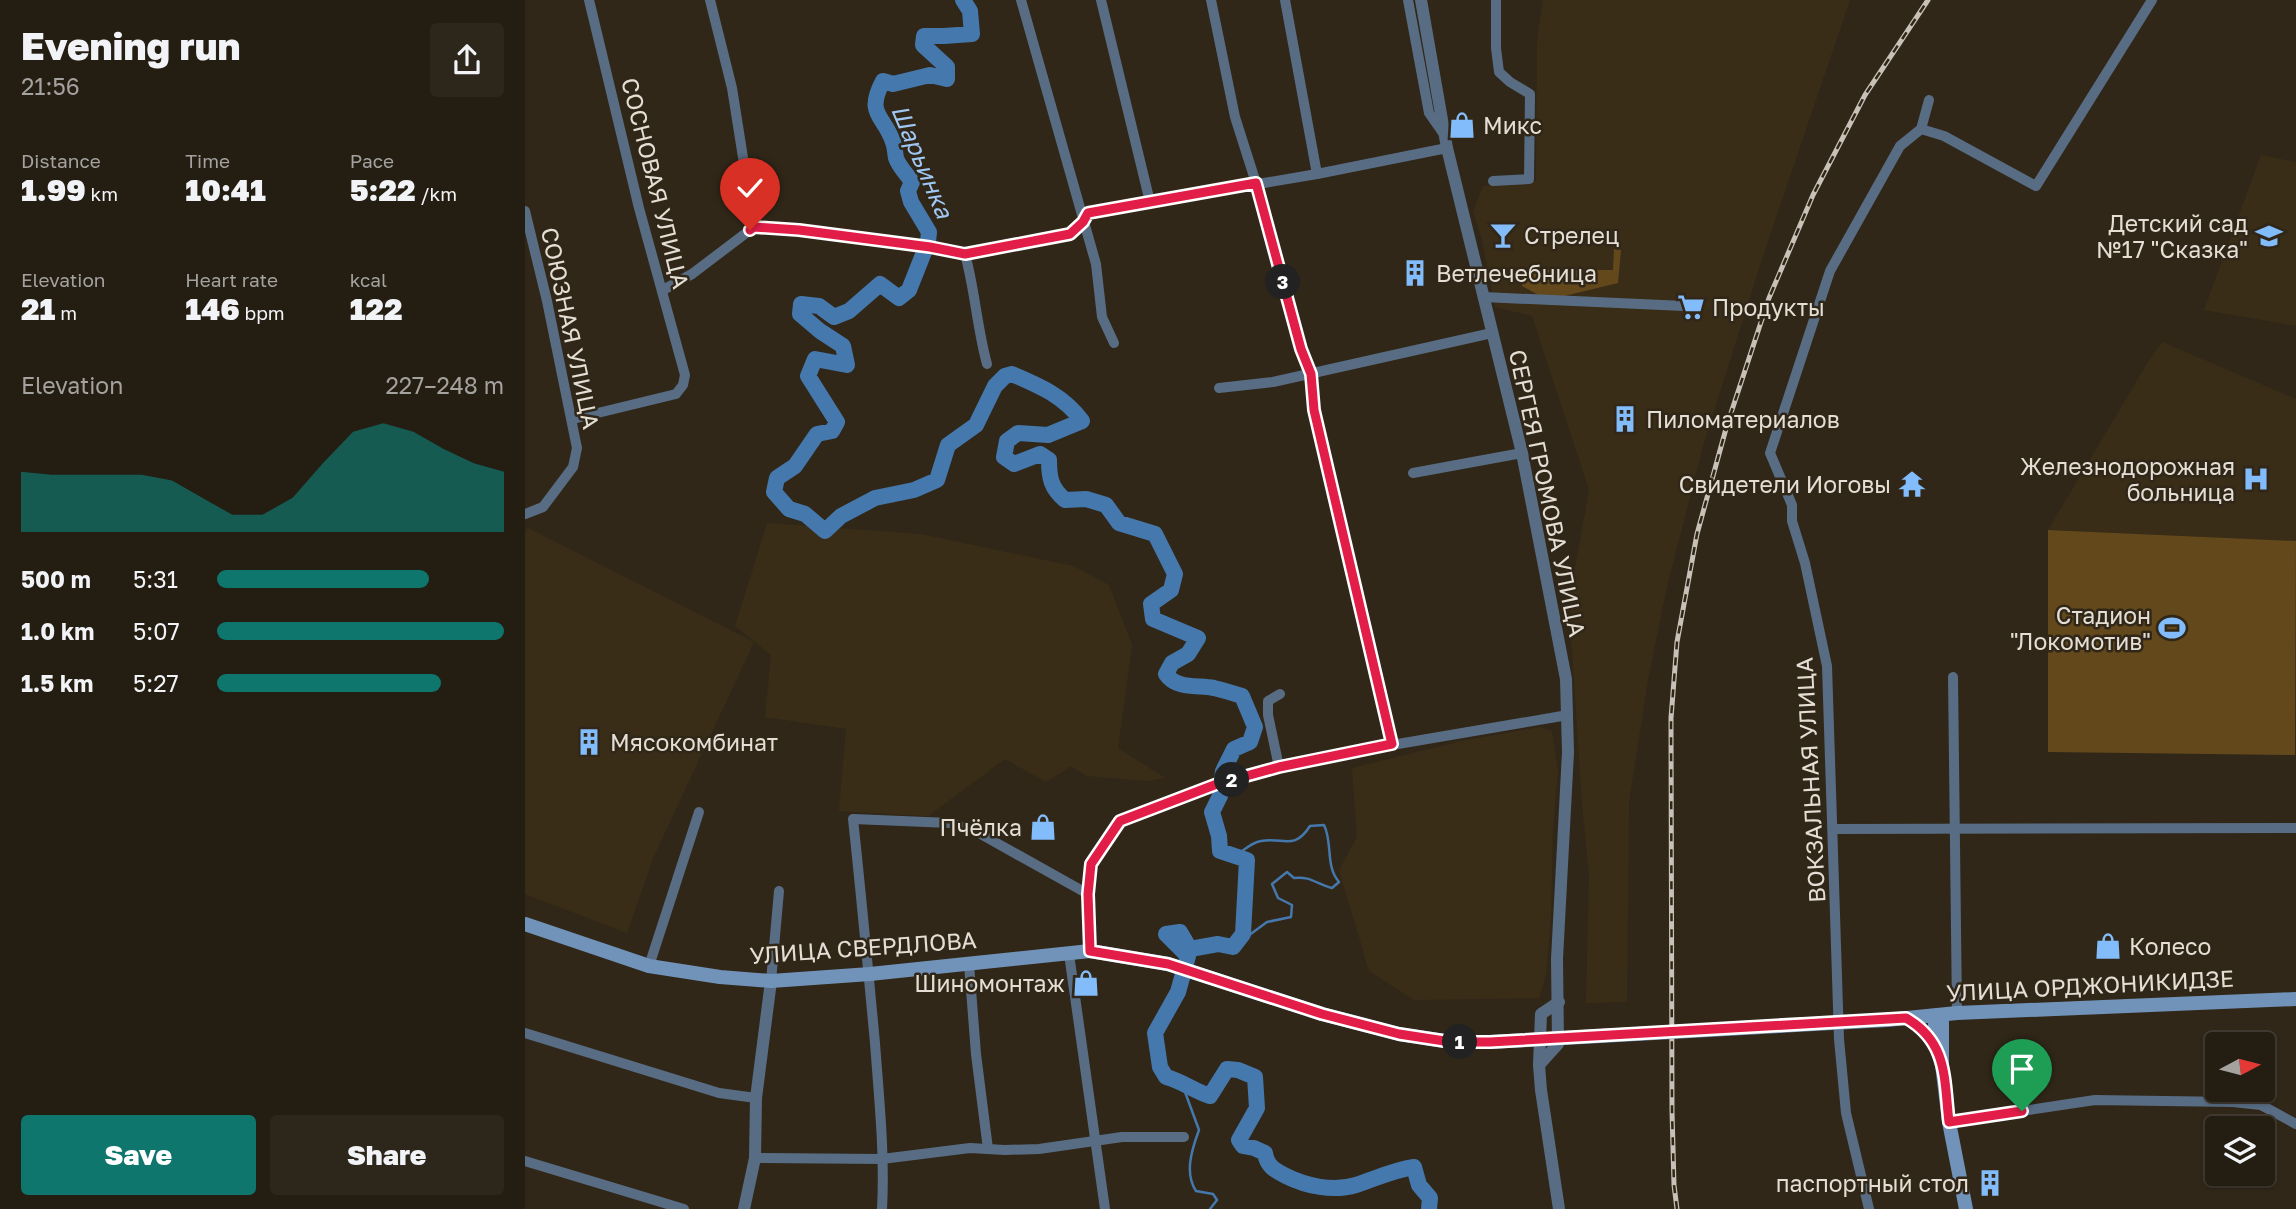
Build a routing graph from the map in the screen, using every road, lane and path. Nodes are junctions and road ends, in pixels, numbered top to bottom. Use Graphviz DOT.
graph roads {
  1 [pos="589,0"];
  2 [pos="710,0"];
  3 [pos="1021,0"];
  4 [pos="1101,0"];
  5 [pos="1211,0"];
  6 [pos="1285,0"];
  7 [pos="1408,0"];
  8 [pos="1421,0"];
  9 [pos="1496,0"];
  10 [pos="2152,0"];
  11 [pos="1929,100"];
  12 [pos="1921,129"];
  13 [pos="1446,142"];
  14 [pos="1317,174"];
  15 [pos="1493,181"];
  16 [pos="1256,183"];
  17 [pos="1150,202"];
  18 [pos="525,211"];
  19 [pos="1083,222"];
  20 [pos="754,227"];
  21 [pos="965,254"];
  22 [pos="663,290"];
  23 [pos="1483,297"];
  24 [pos="1684,306"];
  25 [pos="1492,332"];
  26 [pos="1114,343"];
  27 [pos="987,365"];
  28 [pos="1311,374"];
  29 [pos="1219,388"];
  30 [pos="573,419"];
  31 [pos="1523,453"];
  32 [pos="1413,473"];
  33 [pos="525,513"];
  34 [pos="1953,677"];
  35 [pos="1280,694"];
  36 [pos="1567,715"];
  37 [pos="1392,744"];
  38 [pos="1279,767"];
  39 [pos="699,812"];
  40 [pos="2296,828"];
  41 [pos="1833,829"];
  42 [pos="1954,829"];
  43 [pos="779,891"];
  44 [pos="1088,894"];
  45 [pos="525,924"];
  46 [pos="1090,951"];
  47 [pos="1069,954"];
  48 [pos="969,964"];
  49 [pos="649,966"];
  50 [pos="870,974"];
  51 [pos="771,981"];
  52 [pos="2296,999"];
  53 [pos="1957,1013"];
  54 [pos="1938,1015"];
  55 [pos="1906,1018"];
  56 [pos="525,1033"];
  57 [pos="1490,1042"];
  58 [pos="1939,1045"];
  59 [pos="756,1098"];
  60 [pos="1949,1122"];
  61 [pos="2296,1124"];
  62 [pos="1184,1137"];
  63 [pos="1095,1142"];
  64 [pos="988,1149"];
  65 [pos="755,1158"];
  66 [pos="882,1159"];
  67 [pos="525,1161"];
  68 [pos="684,1209"];
  69 [pos="744,1209"];
  70 [pos="882,1209"];
  71 [pos="1105,1209"];
  72 [pos="1559,1209"];
  73 [pos="1869,1209"];
  74 [pos="1966,1209"];
  1 -- 22 [label="street, СОСНОВАЯ УЛИЦА"];
  2 -- 20 [label="street"];
  3 -- 19 [label="street"];
  4 -- 17 [label="street"];
  5 -- 16 [label="street"];
  6 -- 14 [label="street"];
  7 -- 13 [label="street"];
  8 -- 13 [label="street, СЕРГЕЯ ГРОМОВА УЛИЦА"];
  9 -- 15 [label="street"];
  10 -- 12 [label="street"];
  11 -- 12 [label="street"];
  12 -- 41 [label="street, ВОКЗАЛЬНАЯ УЛИЦА"];
  13 -- 14 [label="street"];
  13 -- 23 [label="street, СЕРГЕЯ ГРОМОВА УЛИЦА"];
  14 -- 16 [label="street"];
  16 -- 17 [label="street"];
  16 -- 28 [label="street"];
  17 -- 19 [label="street"];
  18 -- 30 [label="street, СОЮЗНАЯ УЛИЦА"];
  19 -- 21 [label="street"];
  19 -- 26 [label="street"];
  20 -- 21 [label="street"];
  20 -- 22 [label="street"];
  21 -- 27 [label="street"];
  22 -- 30 [label="street, СОСНОВАЯ УЛИЦА"];
  23 -- 24 [label="street"];
  23 -- 25 [label="street, СЕРГЕЯ ГРОМОВА УЛИЦА"];
  25 -- 28 [label="street"];
  25 -- 31 [label="street, СЕРГЕЯ ГРОМОВА УЛИЦА"];
  28 -- 29 [label="street"];
  28 -- 37 [label="street"];
  30 -- 33 [label="street, СОЮЗНАЯ УЛИЦА"];
  31 -- 32 [label="street"];
  31 -- 36 [label="street, СЕРГЕЯ ГРОМОВА УЛИЦА"];
  34 -- 42 [label="street"];
  35 -- 38 [label="street"];
  36 -- 37 [label="street"];
  36 -- 72 [label="street, СЕРГЕЯ ГРОМОВА УЛИЦА"];
  37 -- 38 [label="street"];
  38 -- 44 [label="street"];
  39 -- 49 [label="street"];
  40 -- 42 [label="street"];
  41 -- 42 [label="street"];
  41 -- 73 [label="street, ВОКЗАЛЬНАЯ УЛИЦА"];
  42 -- 53 [label="street"];
  43 -- 51 [label="street"];
  44 -- 46 [label="street"];
  44 -- 50 [label="street"];
  45 -- 49 [label="main road, УЛИЦА СВЕРДЛОВА"];
  46 -- 47 [label="main road, УЛИЦА СВЕРДЛОВА"];
  46 -- 57 [label="main road, УЛИЦА СВЕРДЛОВА"];
  47 -- 48 [label="main road, УЛИЦА СВЕРДЛОВА"];
  47 -- 63 [label="street"];
  48 -- 50 [label="main road, УЛИЦА СВЕРДЛОВА"];
  48 -- 64 [label="street"];
  49 -- 51 [label="main road, УЛИЦА СВЕРДЛОВА"];
  50 -- 51 [label="main road, УЛИЦА СВЕРДЛОВА"];
  50 -- 66 [label="street"];
  51 -- 59 [label="street"];
  52 -- 53 [label="main road, УЛИЦА ОРДЖОНИКИДЗЕ"];
  53 -- 54 [label="main road, УЛИЦА ОРДЖОНИКИДЗЕ"];
  53 -- 58 [label="main road"];
  54 -- 55 [label="main road, УЛИЦА ОРДЖОНИКИДЗЕ"];
  54 -- 58 [label="main road"];
  55 -- 57 [label="main road, УЛИЦА ОРДЖОНИКИДЗЕ, bridge"];
  55 -- 58 [label="main road"];
  56 -- 59 [label="street"];
  58 -- 60 [label="main road"];
  59 -- 65 [label="street"];
  60 -- 61 [label="street"];
  60 -- 74 [label="main road"];
  62 -- 63 [label="street"];
  63 -- 64 [label="street"];
  63 -- 71 [label="street"];
  64 -- 66 [label="street"];
  65 -- 66 [label="street"];
  65 -- 69 [label="street"];
  66 -- 70 [label="street"];
  67 -- 68 [label="street"];
}
